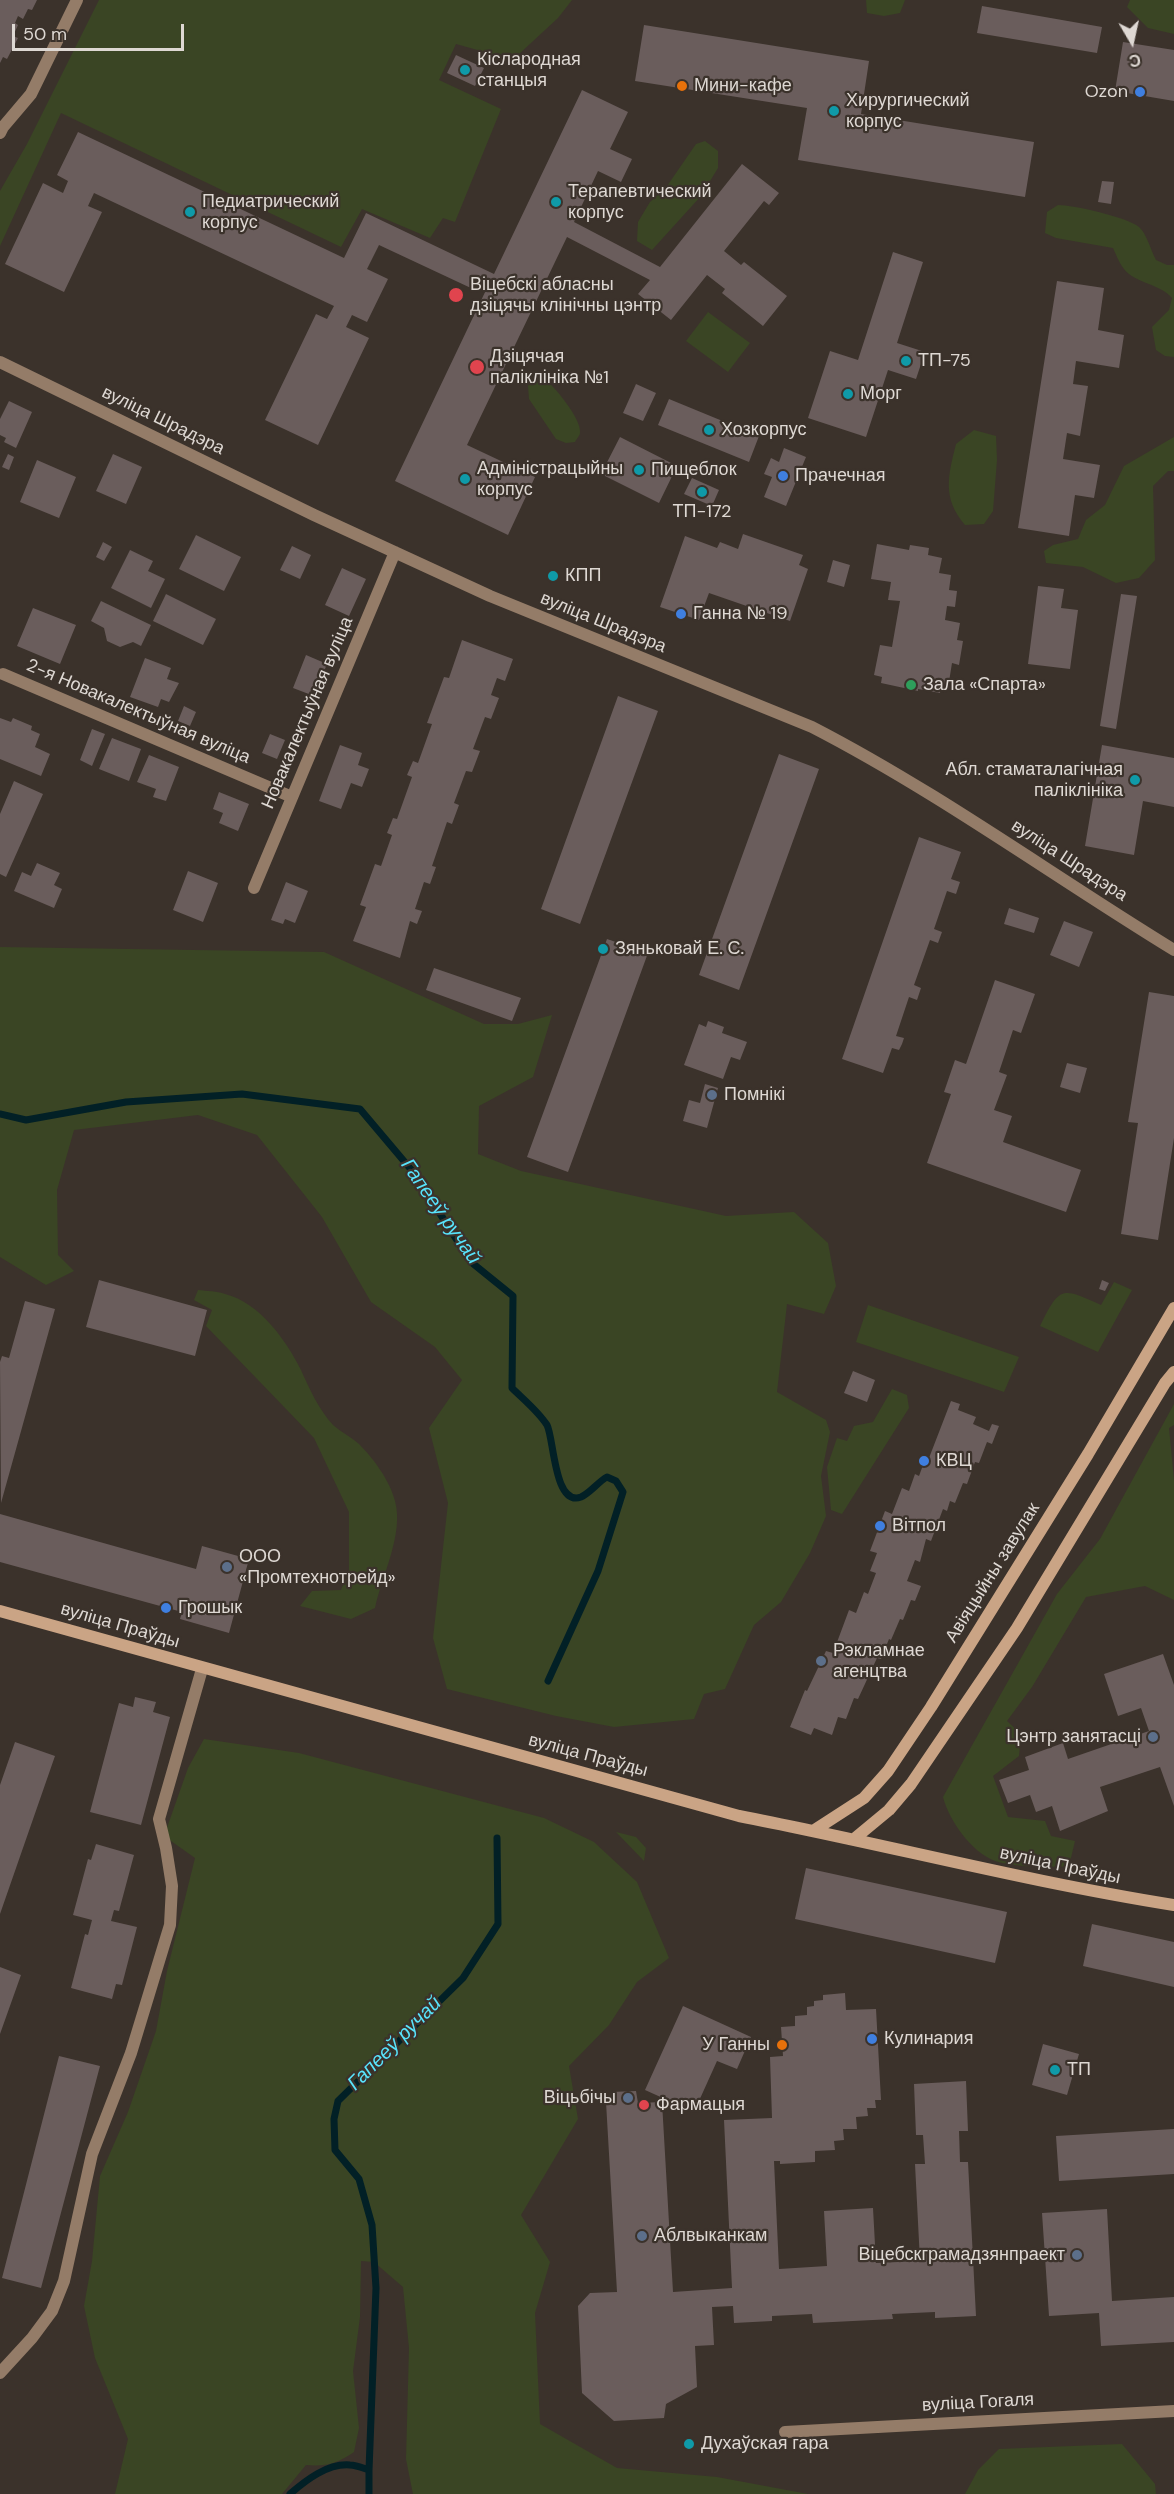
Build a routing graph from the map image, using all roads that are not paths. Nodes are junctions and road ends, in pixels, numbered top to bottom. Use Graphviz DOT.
graph roads {
  1 [pos="77,0"];
  2 [pos="1,128"];
  3 [pos="0,362"];
  4 [pos="395,552"];
  5 [pos="3,674"];
  6 [pos="292,796"];
  7 [pos="254,888"];
  8 [pos="1174,950"];
  9 [pos="1174,1308"];
  10 [pos="1174,1372"];
  11 [pos="0,1611"];
  12 [pos="202,1669"];
  13 [pos="813,1831"];
  14 [pos="854,1839"];
  15 [pos="1174,1905"];
  16 [pos="0,2373"];
  17 [pos="1174,2411"];
  18 [pos="785,2432"];
  1 -- 2 [label="street"];
  3 -- 4 [label="street, вуліца Шрадэра"];
  4 -- 6 [label="street, Новакалектыўная вуліца"];
  4 -- 8 [label="street, вуліца Шрадэра"];
  5 -- 6 [label="street, 2-я Новакалектыўная вуліца"];
  6 -- 7 [label="street, Новакалектыўная вуліца"];
  9 -- 13 [label="main road, Авіяцыйны завулак"];
  10 -- 14 [label="main road"];
  11 -- 12 [label="main road, вуліца Праўды"];
  12 -- 13 [label="main road, вуліца Праўды"];
  12 -- 16 [label="street"];
  13 -- 14 [label="main road, вуліца Праўды"];
  14 -- 15 [label="main road, вуліца Праўды"];
  17 -- 18 [label="street, вуліца Гогаля"];
}
